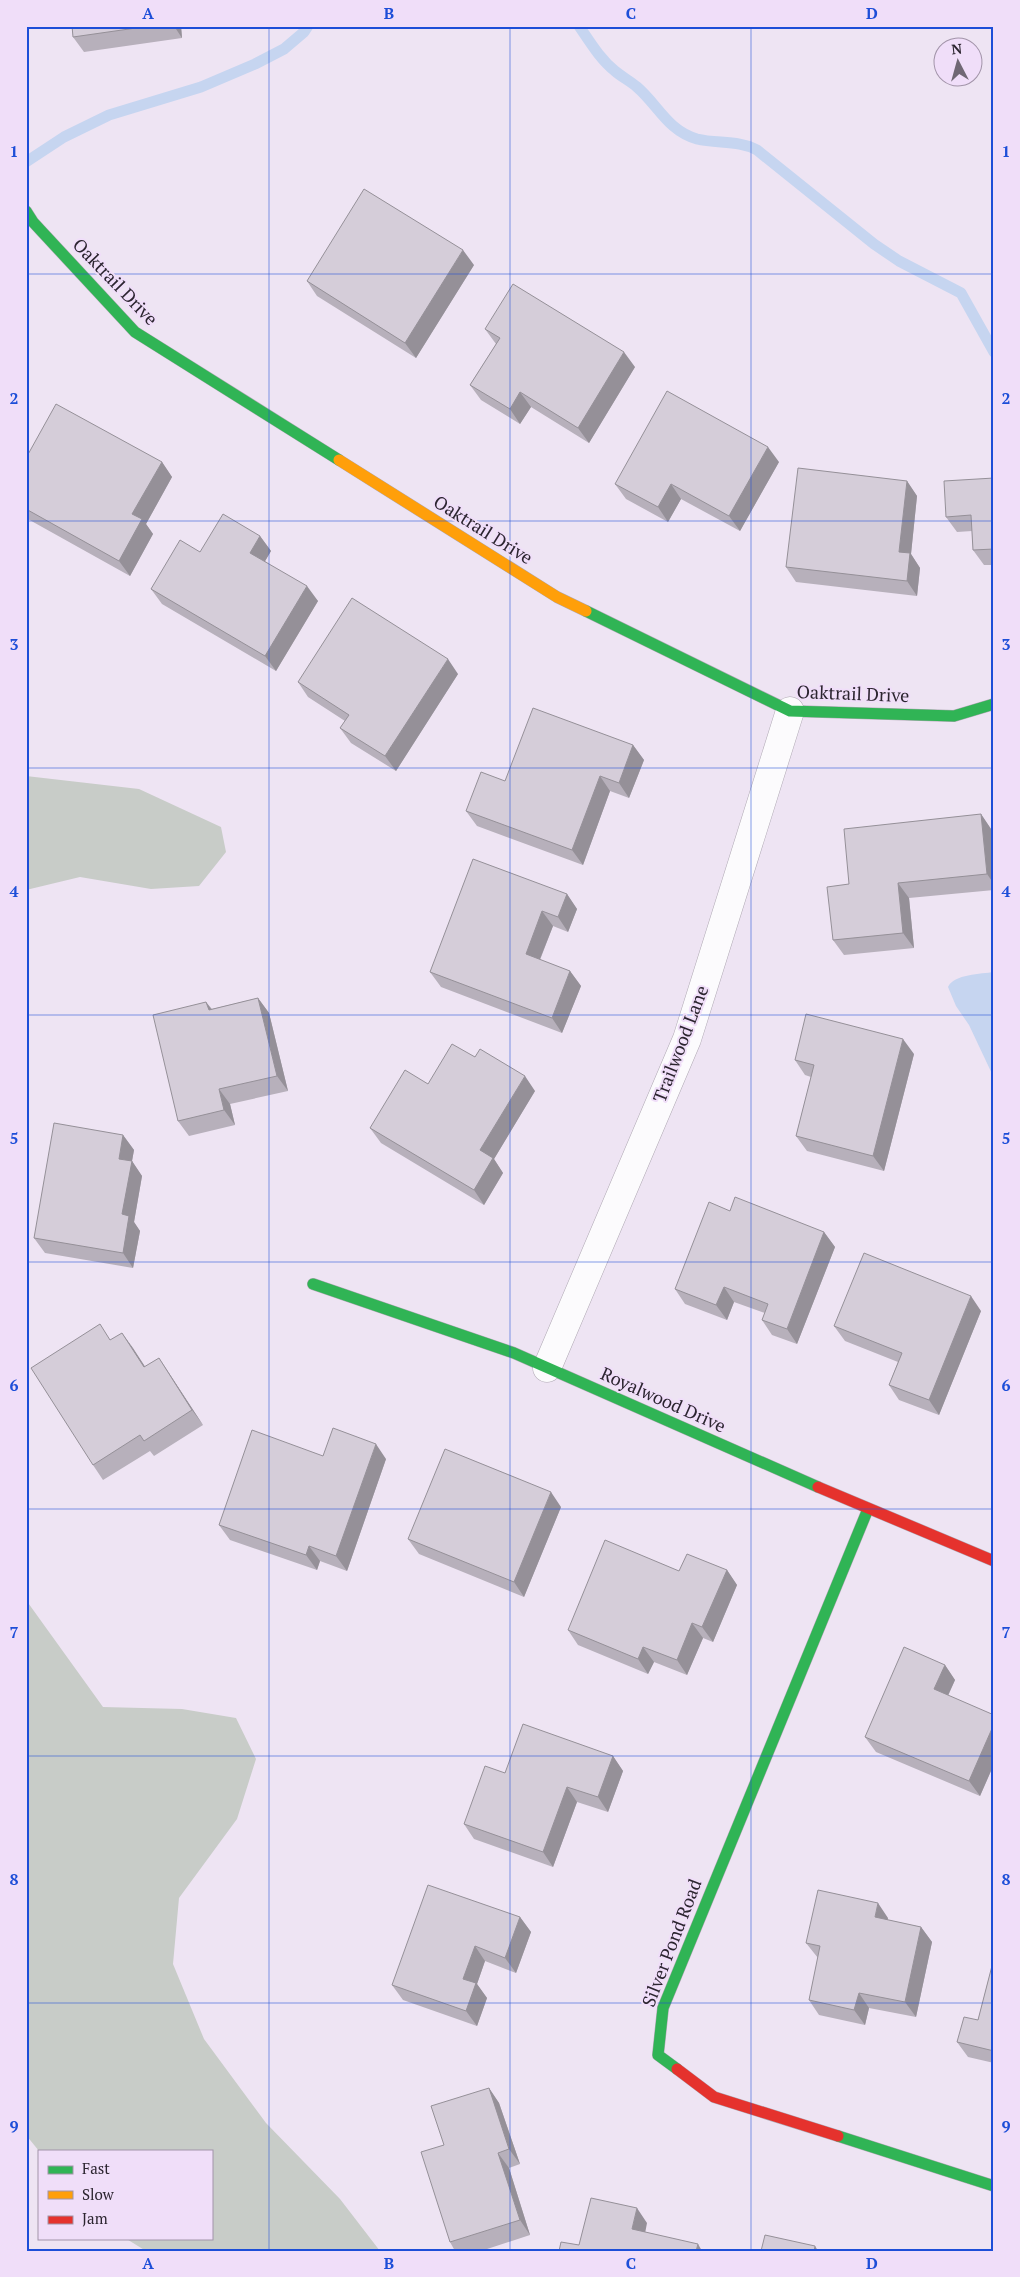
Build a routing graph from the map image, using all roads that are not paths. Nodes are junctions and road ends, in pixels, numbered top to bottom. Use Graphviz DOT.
graph roads {
  1 [pos="26,211"];
  2 [pos="994,704"];
  3 [pos="790,710"];
  4 [pos="313,1284"];
  5 [pos="547,1368"];
  6 [pos="868,1510"];
  7 [pos="994,1561"];
  8 [pos="994,2186"];
  1 -- 3 [label="street, Oaktrail Drive"];
  2 -- 3 [label="street, Oaktrail Drive"];
  3 -- 5 [label="street, Trailwood Lane"];
  4 -- 5 [label="street, Royalwood Drive"];
  5 -- 6 [label="street, Royalwood Drive"];
  6 -- 7 [label="street, Royalwood Drive"];
  6 -- 8 [label="street, Silver Pond Road"];
}
